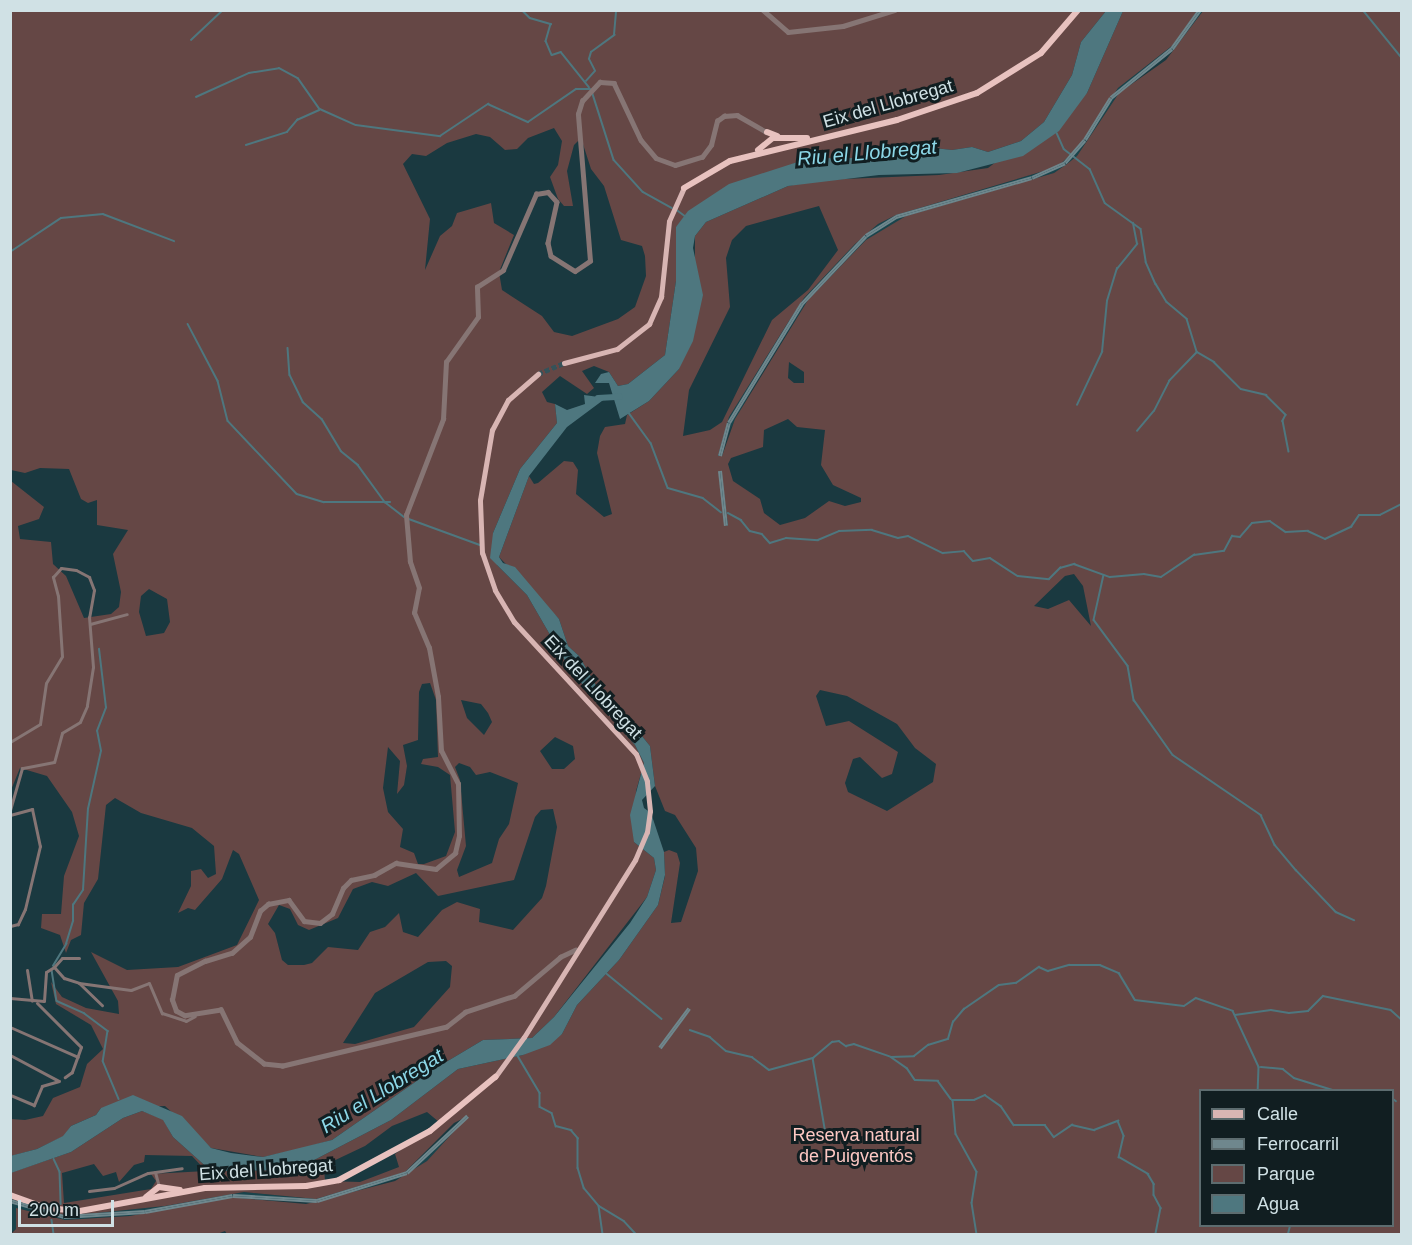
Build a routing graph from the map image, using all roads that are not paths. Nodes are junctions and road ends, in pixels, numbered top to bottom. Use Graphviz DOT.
graph roads {
  1 [pos="763,10"];
  2 [pos="895,10"];
  3 [pos="1076,10"];
  4 [pos="767,132"];
  5 [pos="775,140"];
  6 [pos="794,145"];
  7 [pos="756,152"];
  8 [pos="682,191"];
  9 [pos="564,363"];
  10 [pos="538,374"];
  11 [pos="127,614"];
  12 [pos="90,624"];
  13 [pos="10,742"];
  14 [pos="10,810"];
  15 [pos="10,814"];
  16 [pos="10,926"];
  17 [pos="576,950"];
  18 [pos="79,958"];
  19 [pos="54,967"];
  20 [pos="27,970"];
  21 [pos="79,983"];
  22 [pos="10,998"];
  23 [pos="32,1002"];
  24 [pos="37,1003"];
  25 [pos="102,1005"];
  26 [pos="195,1016"];
  27 [pos="10,1027"];
  28 [pos="10,1055"];
  29 [pos="78,1057"];
  30 [pos="496,1075"];
  31 [pos="65,1077"];
  32 [pos="10,1095"];
  33 [pos="182,1168"];
  34 [pos="155,1172"];
  35 [pos="159,1187"];
  36 [pos="180,1190"];
  37 [pos="89,1191"];
  38 [pos="10,1193"];
  39 [pos="146,1197"];
  1 -- 2 [label="street"];
  3 -- 5 [label="highway, Eix del Llobregat"];
  3 -- 6 [label="highway, Eix del Llobregat"];
  4 -- 5 [label="highway"];
  4 -- 26 [label="street"];
  5 -- 6 [label="highway"];
  5 -- 7 [label="highway"];
  6 -- 7 [label="highway, Eix del Llobregat"];
  7 -- 8 [label="highway, Eix del Llobregat"];
  8 -- 9 [label="main road, Eix del Llobregat"];
  10 -- 17 [label="main road, Eix del Llobregat"];
  11 -- 12 [label="street"];
  12 -- 13 [label="street"];
  12 -- 14 [label="street"];
  15 -- 16 [label="street"];
  17 -- 26 [label="street"];
  17 -- 30 [label="main road, Eix del Llobregat"];
  18 -- 19 [label="street"];
  19 -- 21 [label="street"];
  19 -- 24 [label="street"];
  20 -- 23 [label="street"];
  21 -- 25 [label="street"];
  21 -- 26 [label="street"];
  22 -- 23 [label="street"];
  23 -- 24 [label="street"];
  24 -- 29 [label="street"];
  27 -- 29 [label="street"];
  28 -- 32 [label="street"];
  29 -- 31 [label="street"];
  30 -- 36 [label="highway, Eix del Llobregat"];
  30 -- 38 [label="highway, Eix del Llobregat"];
  33 -- 34 [label="street"];
  34 -- 35 [label="street"];
  34 -- 37 [label="street"];
  35 -- 36 [label="highway"];
  35 -- 39 [label="highway"];
  36 -- 39 [label="highway, Eix del Llobregat"];
  38 -- 39 [label="highway, Eix del Llobregat"];
}
